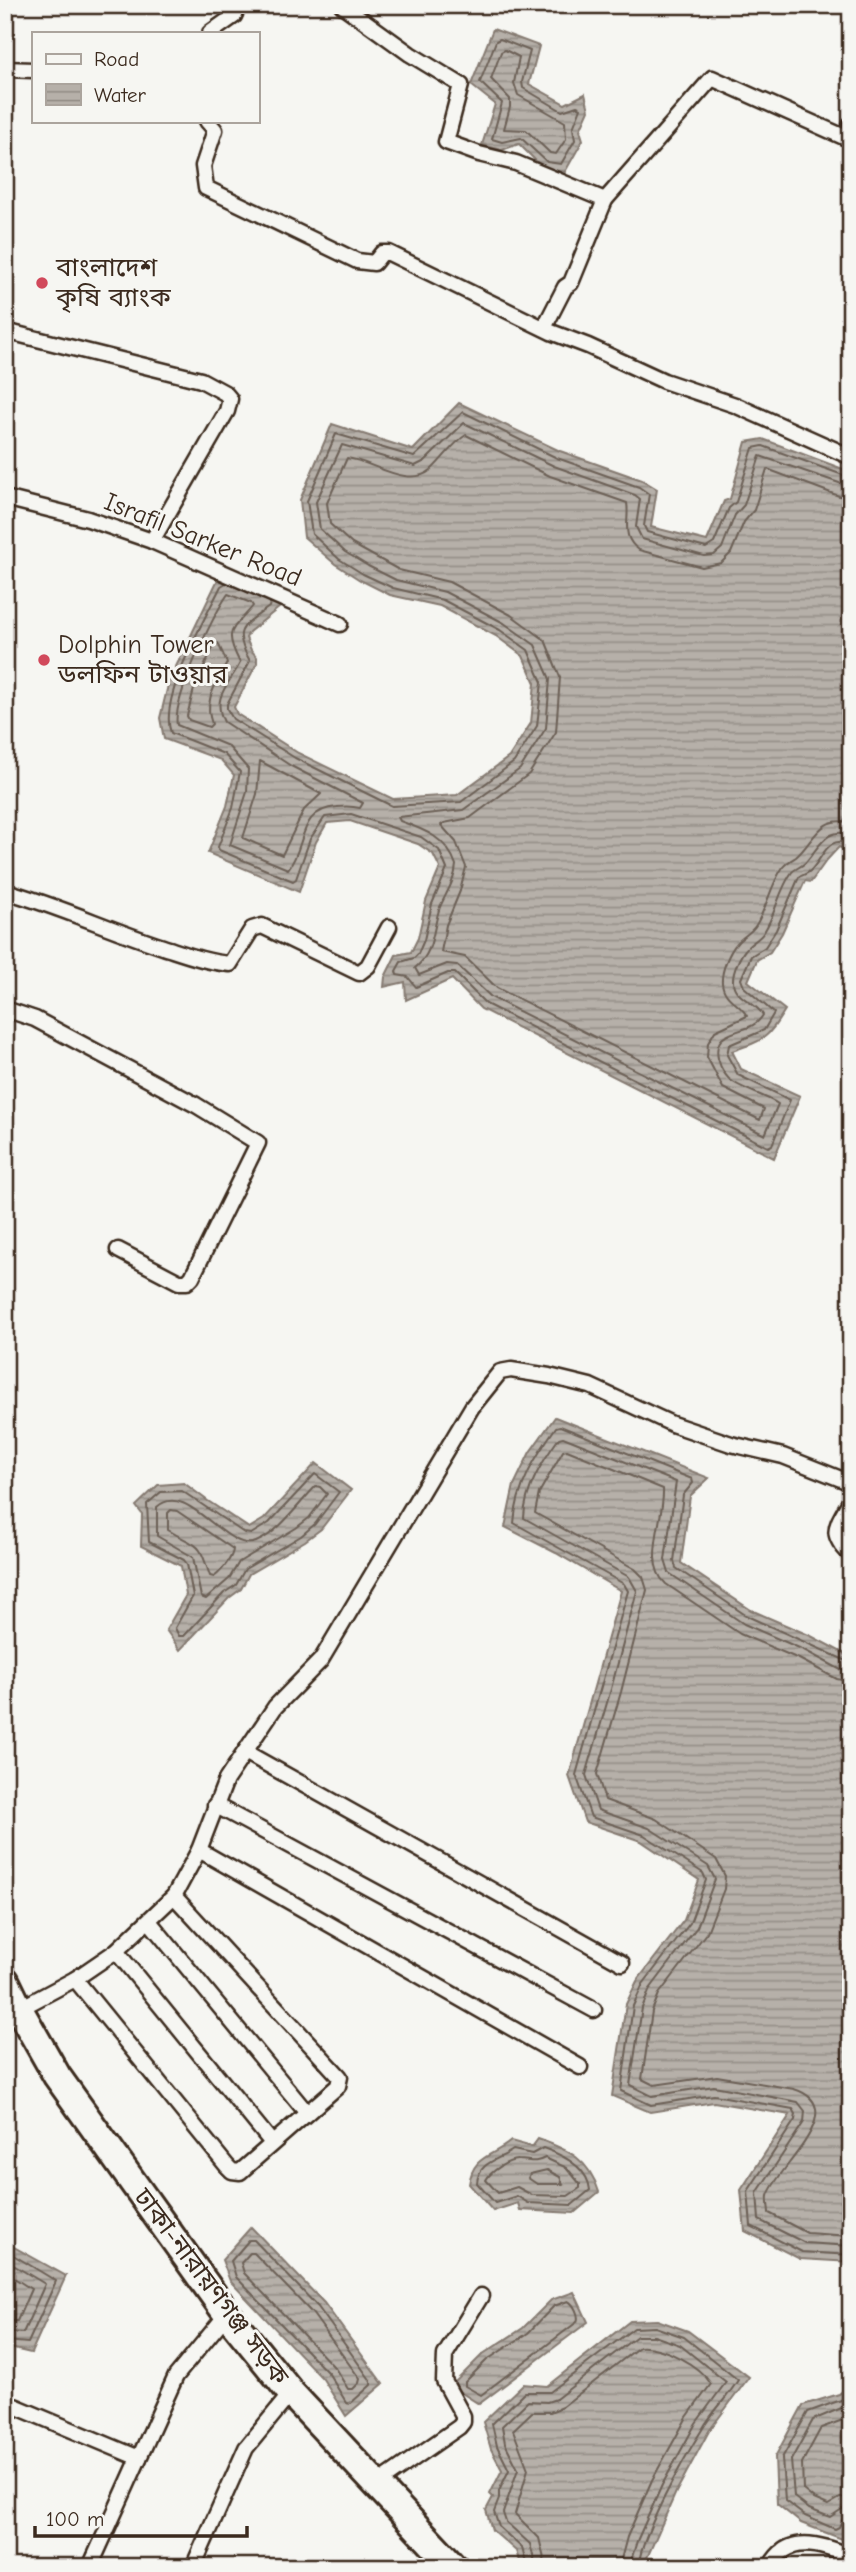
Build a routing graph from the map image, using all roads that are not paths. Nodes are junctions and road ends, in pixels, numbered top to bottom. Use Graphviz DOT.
graph roads {
  1 [pos="239,5"];
  2 [pos="342,5"];
  3 [pos="211,32"];
  4 [pos="5,69"];
  5 [pos="32,70"];
  6 [pos="208,122"];
  7 [pos="851,124"];
  8 [pos="605,200"];
  9 [pos="544,328"];
  10 [pos="5,331"];
  11 [pos="851,457"];
  12 [pos="5,498"];
  13 [pos="152,541"];
  14 [pos="340,624"];
  15 [pos="5,891"];
  16 [pos="389,927"];
  17 [pos="5,1009"];
  18 [pos="118,1250"];
  19 [pos="851,1483"];
  20 [pos="851,1499"];
  21 [pos="851,1555"];
  22 [pos="245,1752"];
  23 [pos="215,1805"];
  24 [pos="199,1850"];
  25 [pos="174,1896"];
  26 [pos="149,1922"];
  27 [pos="116,1951"];
  28 [pos="622,1963"];
  29 [pos="75,1979"];
  30 [pos="5,1980"];
  31 [pos="19,2009"];
  32 [pos="594,2010"];
  33 [pos="580,2067"];
  34 [pos="307,2113"];
  35 [pos="272,2143"];
  36 [pos="481,2295"];
  37 [pos="227,2314"];
  38 [pos="291,2393"];
  39 [pos="5,2402"];
  40 [pos="139,2458"];
  41 [pos="377,2484"];
  42 [pos="851,2556"];
  43 [pos="90,2567"];
  44 [pos="193,2567"];
  45 [pos="454,2567"];
  46 [pos="770,2567"];
  1 -- 3 [label="street"];
  2 -- 8 [label="street"];
  4 -- 5 [label="street"];
  6 -- 9 [label="street"];
  7 -- 8 [label="street"];
  8 -- 9 [label="street"];
  9 -- 11 [label="street"];
  10 -- 13 [label="street"];
  12 -- 13 [label="street, Israfil Sarker Road"];
  13 -- 14 [label="street, Israfil Sarker Road"];
  15 -- 16 [label="street"];
  17 -- 18 [label="street"];
  19 -- 22 [label="street"];
  20 -- 21 [label="street"];
  22 -- 23 [label="street"];
  22 -- 28 [label="street"];
  23 -- 24 [label="street"];
  23 -- 32 [label="street"];
  24 -- 25 [label="street"];
  24 -- 33 [label="street"];
  25 -- 26 [label="street"];
  25 -- 34 [label="street"];
  26 -- 27 [label="street"];
  26 -- 34 [label="street"];
  27 -- 29 [label="street"];
  27 -- 35 [label="street"];
  29 -- 31 [label="street"];
  29 -- 35 [label="street"];
  30 -- 31 [label="highway, ঢাকা-নারায়ণগঞ্জ সড়ক"];
  31 -- 37 [label="highway, ঢাকা-নারায়ণগঞ্জ সড়ক"];
  34 -- 35 [label="street"];
  36 -- 41 [label="street"];
  37 -- 38 [label="highway, ঢাকা-নারায়ণগঞ্জ সড়ক"];
  37 -- 40 [label="street"];
  38 -- 41 [label="highway, ঢাকা-নারায়ণগঞ্জ সড়ক"];
  38 -- 44 [label="street"];
  39 -- 40 [label="street"];
  40 -- 43 [label="street"];
  41 -- 45 [label="highway, ঢাকা-নারায়ণগঞ্জ সড়ক"];
  42 -- 46 [label="street"];
}
